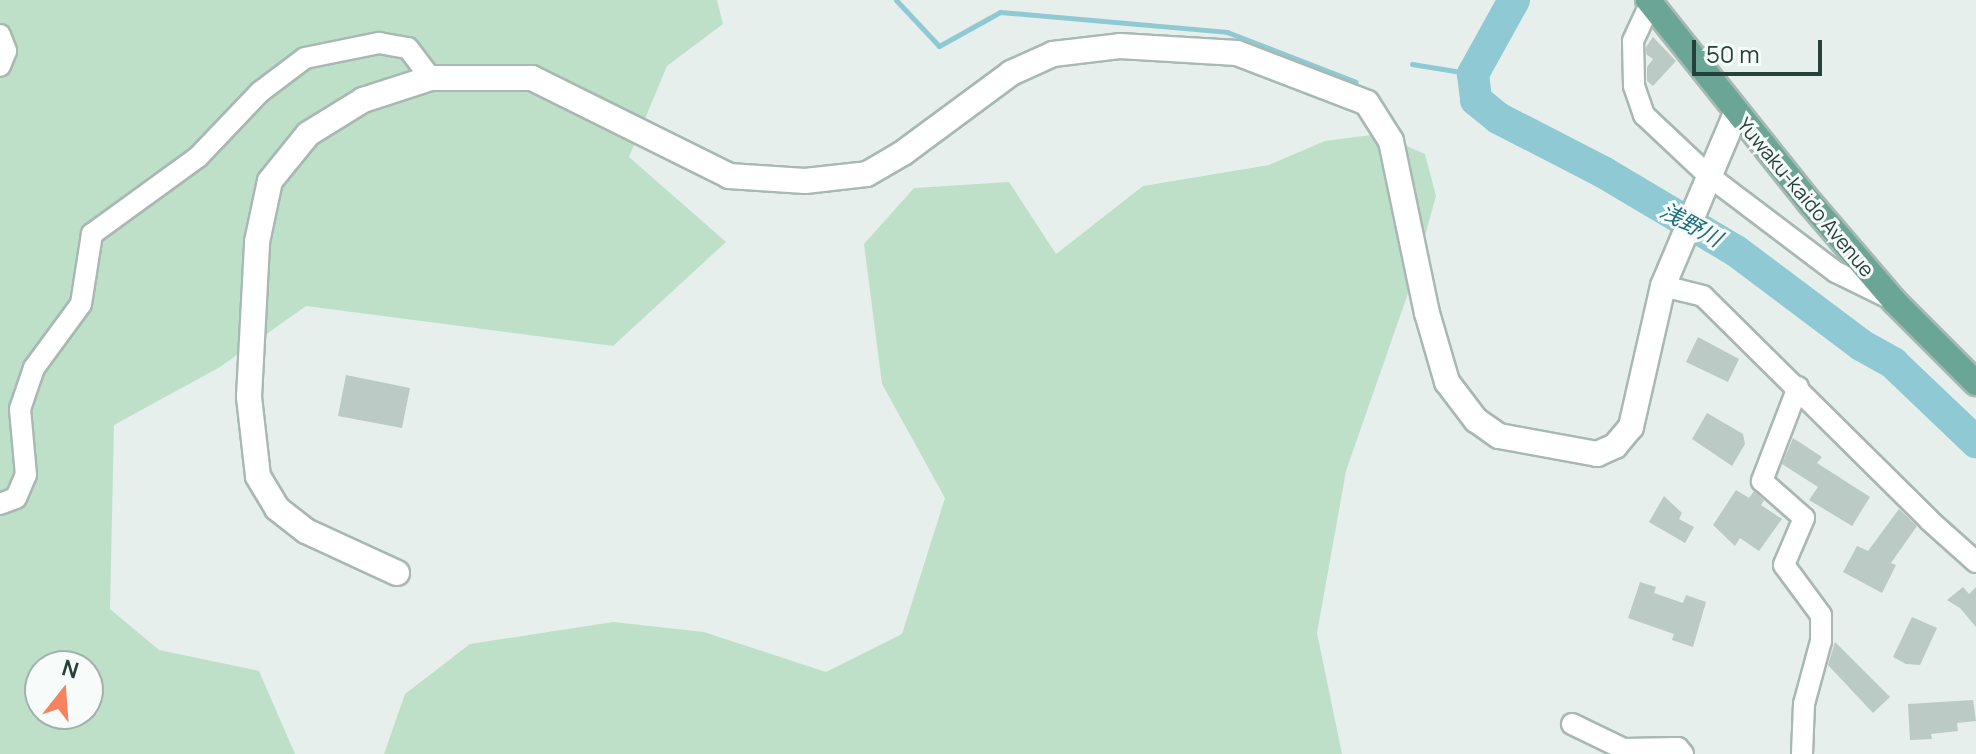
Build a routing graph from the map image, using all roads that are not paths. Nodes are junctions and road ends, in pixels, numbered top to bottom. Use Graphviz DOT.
graph roads {
  1 [pos="1650,1"];
  2 [pos="0,35"];
  3 [pos="0,66"];
  4 [pos="431,78"];
  5 [pos="1736,113"];
  6 [pos="1705,185"];
  7 [pos="1667,275"];
  8 [pos="1894,301"];
  9 [pos="1976,383"];
  10 [pos="1798,387"];
  11 [pos="0,504"];
  12 [pos="1976,562"];
  13 [pos="397,573"];
  14 [pos="1572,724"];
  15 [pos="1683,754"];
  16 [pos="1802,754"];
  1 -- 5 [label="main road, Yuwaku-kaido Avenue"];
  1 -- 6 [label="street"];
  2 -- 3 [label="street"];
  4 -- 7 [label="street"];
  4 -- 11 [label="street"];
  4 -- 13 [label="street"];
  5 -- 6 [label="street"];
  5 -- 8 [label="main road, Yuwaku-kaido Avenue"];
  6 -- 7 [label="street"];
  6 -- 8 [label="street"];
  7 -- 10 [label="street"];
  8 -- 9 [label="main road, Yuwaku-kaido Avenue"];
  10 -- 12 [label="street"];
  10 -- 16 [label="street"];
  14 -- 15 [label="street"];
}
